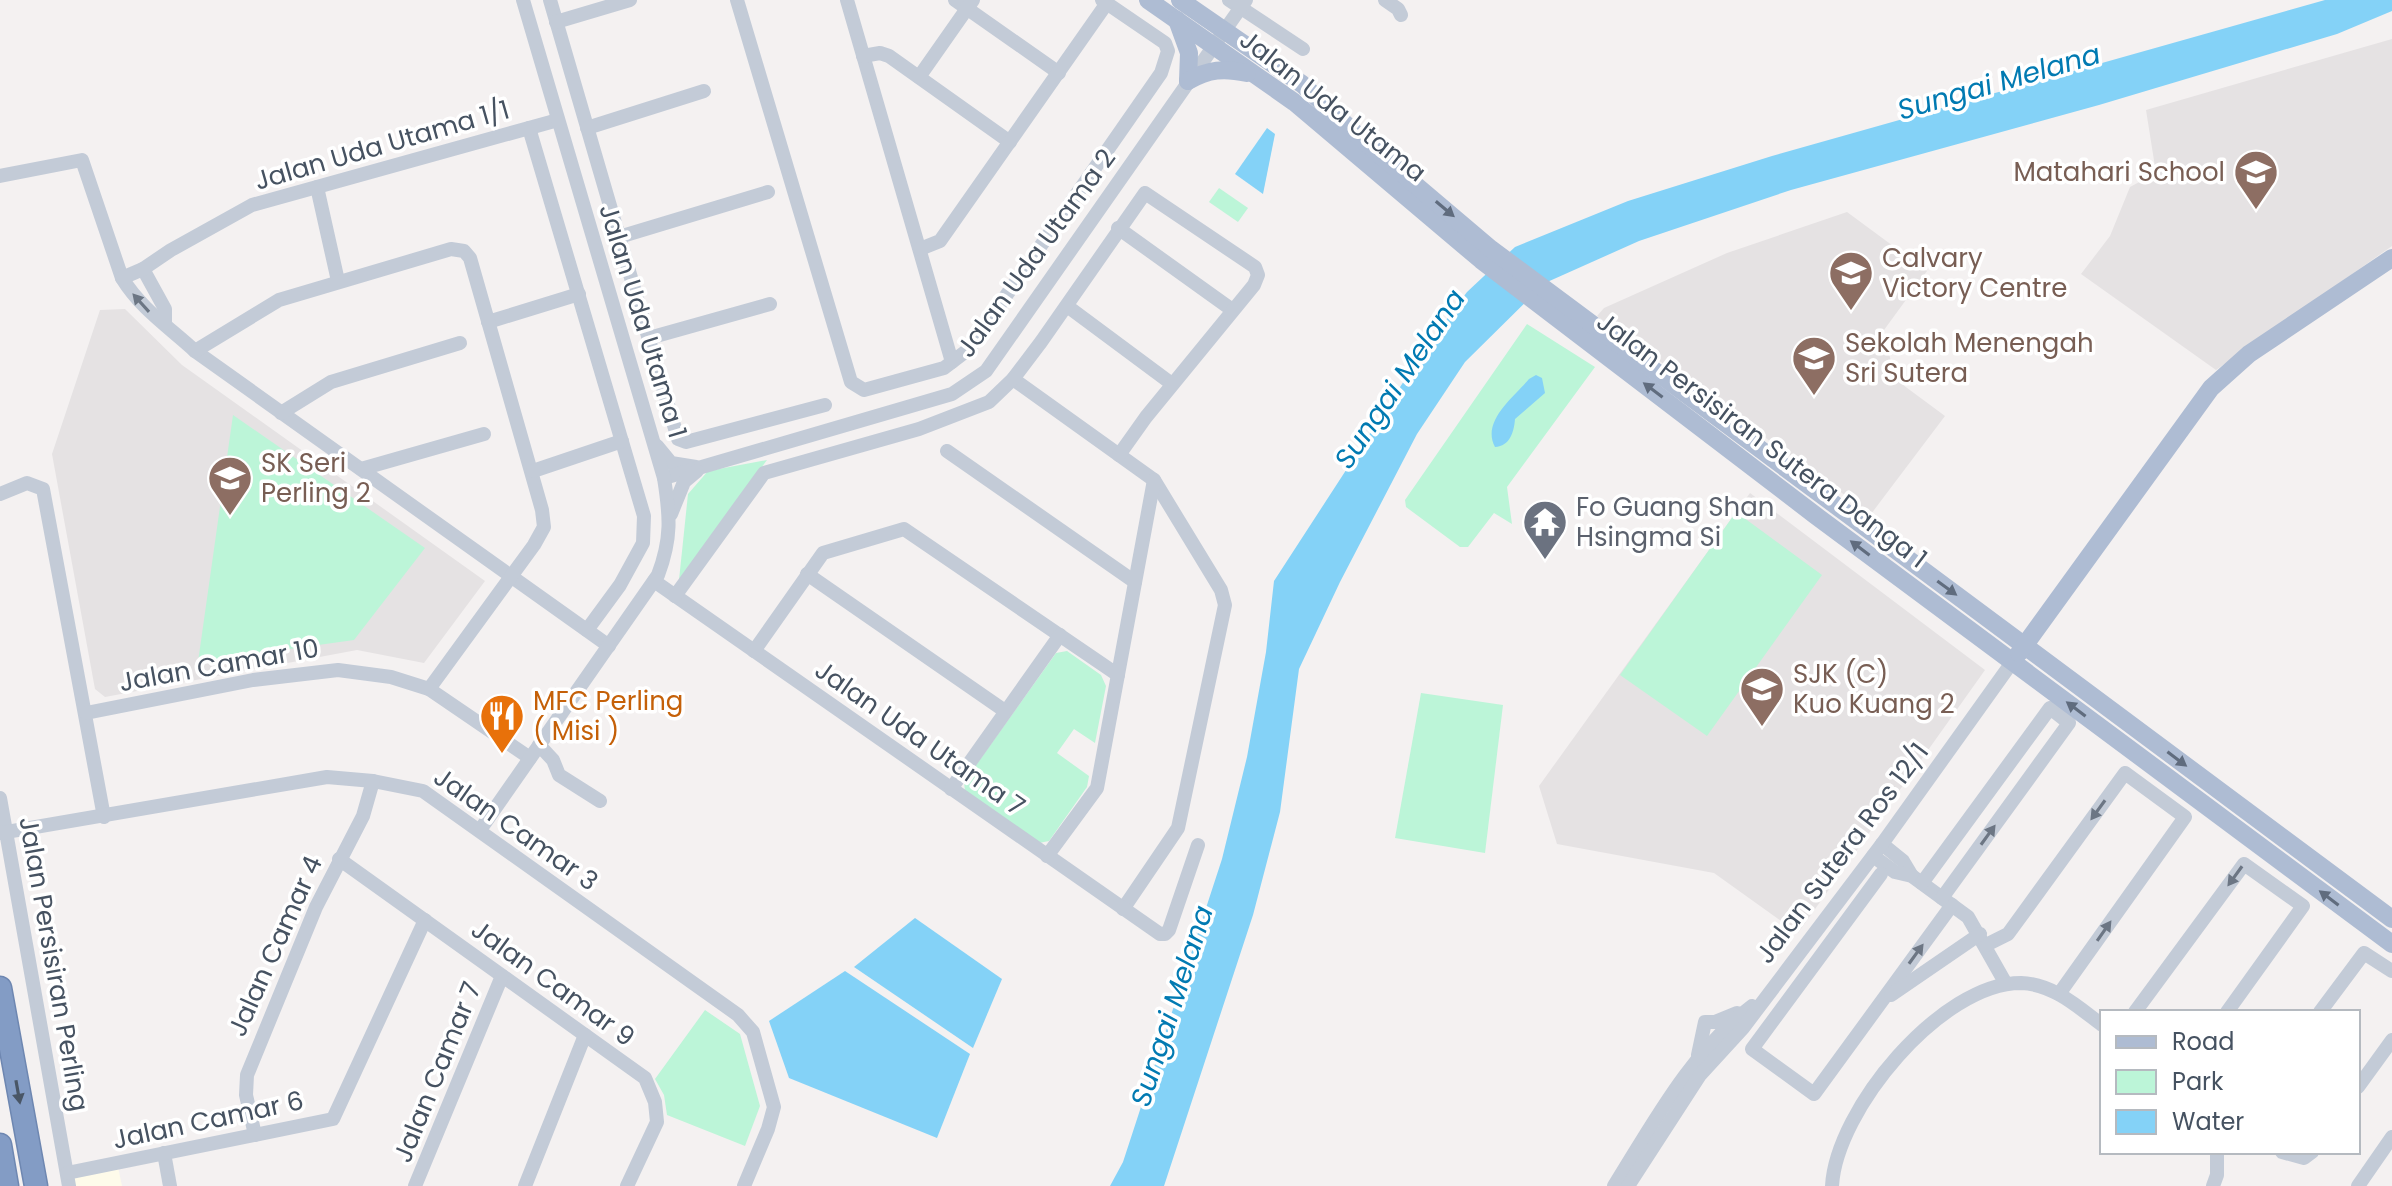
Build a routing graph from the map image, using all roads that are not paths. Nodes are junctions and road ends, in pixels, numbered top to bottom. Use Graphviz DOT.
graph roads {
  1 [pos="523,0"];
  2 [pos="550,0"];
  3 [pos="630,0"];
  4 [pos="737,0"];
  5 [pos="847,0"];
  6 [pos="1148,0"];
  7 [pos="1180,0"];
  8 [pos="1385,0"];
  9 [pos="1105,2"];
  10 [pos="965,3"];
  11 [pos="1239,3"];
  12 [pos="1401,15"];
  13 [pos="1177,20"];
  14 [pos="556,22"];
  15 [pos="1219,38"];
  16 [pos="1303,49"];
  17 [pos="863,56"];
  18 [pos="1059,73"];
  19 [pos="1257,75"];
  20 [pos="919,77"];
  21 [pos="1188,81"];
  22 [pos="704,91"];
  23 [pos="558,120"];
  24 [pos="529,128"];
  25 [pos="587,128"];
  26 [pos="1010,142"];
  27 [pos="0,176"];
  28 [pos="317,187"];
  29 [pos="768,192"];
  30 [pos="1118,228"];
  31 [pos="619,237"];
  32 [pos="920,249"];
  33 [pos="1486,254"];
  34 [pos="2392,258"];
  35 [pos="143,269"];
  36 [pos="122,278"];
  37 [pos="338,281"];
  38 [pos="579,294"];
  39 [pos="1543,297"];
  40 [pos="770,304"];
  41 [pos="1067,306"];
  42 [pos="1231,309"];
  43 [pos="488,322"];
  44 [pos="165,323"];
  45 [pos="649,338"];
  46 [pos="460,343"];
  47 [pos="195,351"];
  48 [pos="952,362"];
  49 [pos="1013,379"];
  50 [pos="1172,384"];
  51 [pos="825,405"];
  52 [pos="281,413"];
  53 [pos="484,434"];
  54 [pos="622,441"];
  55 [pos="654,443"];
  56 [pos="947,451"];
  57 [pos="1119,455"];
  58 [pos="700,468"];
  59 [pos="361,469"];
  60 [pos="533,471"];
  61 [pos="664,478"];
  62 [pos="1154,480"];
  63 [pos="0,494"];
  64 [pos="671,517"];
  65 [pos="807,574"];
  66 [pos="511,576"];
  67 [pos="654,581"];
  68 [pos="1135,582"];
  69 [pos="675,596"];
  70 [pos="587,630"];
  71 [pos="1060,635"];
  72 [pos="2025,645"];
  73 [pos="609,646"];
  74 [pos="754,651"];
  75 [pos="2013,661"];
  76 [pos="1118,675"];
  77 [pos="429,689"];
  78 [pos="1005,711"];
  79 [pos="86,713"];
  80 [pos="539,745"];
  81 [pos="530,758"];
  82 [pos="373,781"];
  83 [pos="951,789"];
  84 [pos="0,798"];
  85 [pos="600,801"];
  86 [pos="104,817"];
  87 [pos="480,830"];
  88 [pos="2,836"];
  89 [pos="1198,845"];
  90 [pos="1878,850"];
  91 [pos="1047,856"];
  92 [pos="339,859"];
  93 [pos="1881,874"];
  94 [pos="1917,880"];
  95 [pos="1947,902"];
  96 [pos="1123,909"];
  97 [pos="2392,919"];
  98 [pos="425,920"];
  99 [pos="1983,940"];
  100 [pos="2392,944"];
  101 [pos="2392,971"];
  102 [pos="502,976"];
  103 [pos="2006,984"];
  104 [pos="0,988"];
  105 [pos="2059,994"];
  106 [pos="1766,996"];
  107 [pos="1881,1003"];
  108 [pos="1747,1010"];
  109 [pos="2136,1010"];
  110 [pos="2228,1010"];
  111 [pos="2321,1010"];
  112 [pos="2100,1024"];
  113 [pos="585,1035"];
  114 [pos="1726,1037"];
  115 [pos="2392,1040"];
  116 [pos="1697,1059"];
  117 [pos="2360,1084"];
  118 [pos="255,1135"];
  119 [pos="2392,1137"];
  120 [pos="0,1145"];
  121 [pos="164,1153"];
  122 [pos="2217,1154"];
  123 [pos="2289,1154"];
  124 [pos="2309,1154"];
  125 [pos="4,1176"];
  126 [pos="68,1180"];
  127 [pos="36,1186"];
  128 [pos="170,1186"];
  129 [pos="415,1186"];
  130 [pos="525,1186"];
  131 [pos="627,1186"];
  132 [pos="744,1186"];
  133 [pos="1614,1186"];
  134 [pos="1628,1186"];
  135 [pos="1832,1186"];
  136 [pos="2213,1186"];
  137 [pos="2358,1186"];
  1 -- 23 [label="street, Jalan Uda Utama 1"];
  2 -- 14 [label="street"];
  3 -- 14 [label="street"];
  4 -- 48 [label="street"];
  5 -- 17 [label="street"];
  6 -- 13 [label="main road, Jalan Uda Utama"];
  7 -- 15 [label="main road, Jalan Uda Utama"];
  8 -- 12 [label="street"];
  9 -- 18 [label="street"];
  9 -- 48 [label="street"];
  10 -- 18 [label="street"];
  10 -- 20 [label="street"];
  11 -- 15 [label="street, Jalan Uda Utama 2"];
  11 -- 16 [label="street"];
  13 -- 15 [label="main road, Jalan Uda Utama"];
  13 -- 21 [label="main road"];
  14 -- 25 [label="street"];
  15 -- 19 [label="main road, Jalan Uda Utama"];
  15 -- 21 [label="street, Jalan Uda Utama 2"];
  15 -- 33 [label="main road, Jalan Uda Utama, one-way"];
  17 -- 20 [label="street"];
  17 -- 32 [label="street"];
  18 -- 26 [label="street"];
  19 -- 21 [label="main road"];
  19 -- 33 [label="main road, Jalan Uda Utama"];
  20 -- 26 [label="street"];
  21 -- 58 [label="street, Jalan Uda Utama 2"];
  22 -- 25 [label="street"];
  23 -- 24 [label="street, Jalan Uda Utama 1/1"];
  23 -- 55 [label="street, Jalan Uda Utama 1"];
  24 -- 28 [label="street, Jalan Uda Utama 1/1"];
  24 -- 38 [label="street, Jalan Uda Utama 1/1"];
  25 -- 31 [label="street"];
  26 -- 32 [label="street"];
  27 -- 36 [label="street"];
  28 -- 35 [label="street, Jalan Uda Utama 1/1"];
  28 -- 37 [label="street"];
  29 -- 31 [label="street"];
  30 -- 41 [label="street"];
  30 -- 42 [label="street"];
  30 -- 42 [label="street"];
  31 -- 45 [label="street"];
  32 -- 48 [label="street"];
  33 -- 39 [label="main road, Jalan Persisiran Sutera Danga 1"];
  34 -- 72 [label="main road"];
  35 -- 36 [label="street, Jalan Uda Utama 1/1"];
  35 -- 44 [label="street"];
  44 -- 36 [label="street, one-way"];
  37 -- 43 [label="street"];
  37 -- 47 [label="street"];
  38 -- 43 [label="street"];
  38 -- 54 [label="street, Jalan Uda Utama 1/1"];
  39 -- 72 [label="main road, Jalan Persisiran Sutera Danga 1, one-way"];
  75 -- 39 [label="main road, Jalan Persisiran Sutera Danga 1, one-way"];
  40 -- 45 [label="street"];
  41 -- 49 [label="street"];
  41 -- 50 [label="street"];
  42 -- 50 [label="street"];
  43 -- 60 [label="street"];
  44 -- 47 [label="street"];
  45 -- 51 [label="street"];
  46 -- 52 [label="street"];
  47 -- 52 [label="street"];
  49 -- 57 [label="street"];
  49 -- 69 [label="street"];
  50 -- 57 [label="street"];
  52 -- 59 [label="street"];
  53 -- 59 [label="street"];
  54 -- 60 [label="street"];
  54 -- 70 [label="street, Jalan Uda Utama 1/1"];
  55 -- 58 [label="street"];
  55 -- 61 [label="street, Jalan Uda Utama 1"];
  56 -- 68 [label="street"];
  57 -- 62 [label="street"];
  58 -- 61 [label="street, Jalan Uda Utama 2"];
  58 -- 64 [label="street"];
  59 -- 66 [label="street"];
  60 -- 66 [label="street"];
  61 -- 64 [label="street, Jalan Uda Utama 1"];
  62 -- 68 [label="street"];
  62 -- 96 [label="street"];
  63 -- 79 [label="street"];
  64 -- 67 [label="street, Jalan Uda Utama 1"];
  65 -- 71 [label="street"];
  65 -- 74 [label="street"];
  65 -- 78 [label="street"];
  66 -- 70 [label="street"];
  66 -- 77 [label="street"];
  67 -- 69 [label="street, Jalan Uda Utama 7"];
  67 -- 73 [label="street, Jalan Uda Utama 1"];
  68 -- 76 [label="street"];
  69 -- 74 [label="street, Jalan Uda Utama 7"];
  70 -- 73 [label="street"];
  71 -- 76 [label="street"];
  71 -- 78 [label="street"];
  72 -- 75 [label="main road"];
  72 -- 97 [label="main road, Jalan Persisiran Sutera Danga 1, one-way"];
  73 -- 80 [label="street, Jalan Uda Utama 1"];
  74 -- 83 [label="street, Jalan Uda Utama 7"];
  75 -- 90 [label="street, Jalan Sutera Ros 12/1"];
  100 -- 75 [label="main road, Jalan Persisiran Sutera Danga 1, one-way"];
  76 -- 91 [label="street"];
  77 -- 79 [label="street, Jalan Camar 10"];
  77 -- 81 [label="street, Jalan Camar 10"];
  78 -- 83 [label="street"];
  79 -- 86 [label="street"];
  80 -- 81 [label="street, Jalan Uda Utama 1"];
  80 -- 85 [label="street"];
  81 -- 87 [label="street, Jalan Uda Utama 1"];
  82 -- 86 [label="street, Jalan Camar 3"];
  82 -- 87 [label="street, Jalan Camar 3"];
  82 -- 92 [label="street, Jalan Camar 4"];
  83 -- 91 [label="street, Jalan Uda Utama 7"];
  84 -- 88 [label="street, Jalan Persisiran Perling"];
  86 -- 88 [label="street, Jalan Camar 3"];
  87 -- 132 [label="street, Jalan Camar 3"];
  88 -- 126 [label="street, Jalan Persisiran Perling"];
  89 -- 96 [label="street, Jalan Uda Utama 7"];
  90 -- 94 [label="street"];
  90 -- 106 [label="street, Jalan Sutera Ros 12/1"];
  91 -- 96 [label="street, Jalan Uda Utama 7"];
  92 -- 98 [label="street, Jalan Camar 9"];
  92 -- 118 [label="street, Jalan Camar 4"];
  93 -- 107 [label="street, Jalan Sutera Ros 12/1"];
  94 -- 95 [label="street"];
  95 -- 94 [label="street, one-way"];
  95 -- 99 [label="street"];
  107 -- 95 [label="street, one-way"];
  98 -- 102 [label="street, Jalan Camar 9"];
  98 -- 118 [label="street, Jalan Camar 6"];
  99 -- 103 [label="street"];
  105 -- 99 [label="street, one-way"];
  99 -- 107 [label="street"];
  101 -- 111 [label="street"];
  102 -- 113 [label="street, Jalan Camar 9"];
  102 -- 129 [label="street, Jalan Camar 7"];
  103 -- 105 [label="street"];
  103 -- 135 [label="street"];
  104 -- 127 [label="highway, one-way"];
  105 -- 112 [label="street"];
  106 -- 108 [label="street, Jalan Sutera Ros 12/1"];
  106 -- 114 [label="street, Jalan Sutera Ros 12/1"];
  108 -- 114 [label="street, Jalan Sutera Ros 12/1"];
  108 -- 116 [label="street"];
  110 -- 109 [label="street, one-way"];
  113 -- 130 [label="street"];
  113 -- 131 [label="street, Jalan Camar 9"];
  114 -- 116 [label="street"];
  114 -- 134 [label="street"];
  115 -- 117 [label="street"];
  116 -- 133 [label="street"];
  118 -- 121 [label="street, Jalan Camar 6"];
  119 -- 137 [label="street"];
  120 -- 125 [label="highway"];
  121 -- 126 [label="street, Jalan Camar 6"];
  121 -- 128 [label="street"];
  122 -- 136 [label="street"];
  123 -- 124 [label="street"];
}
